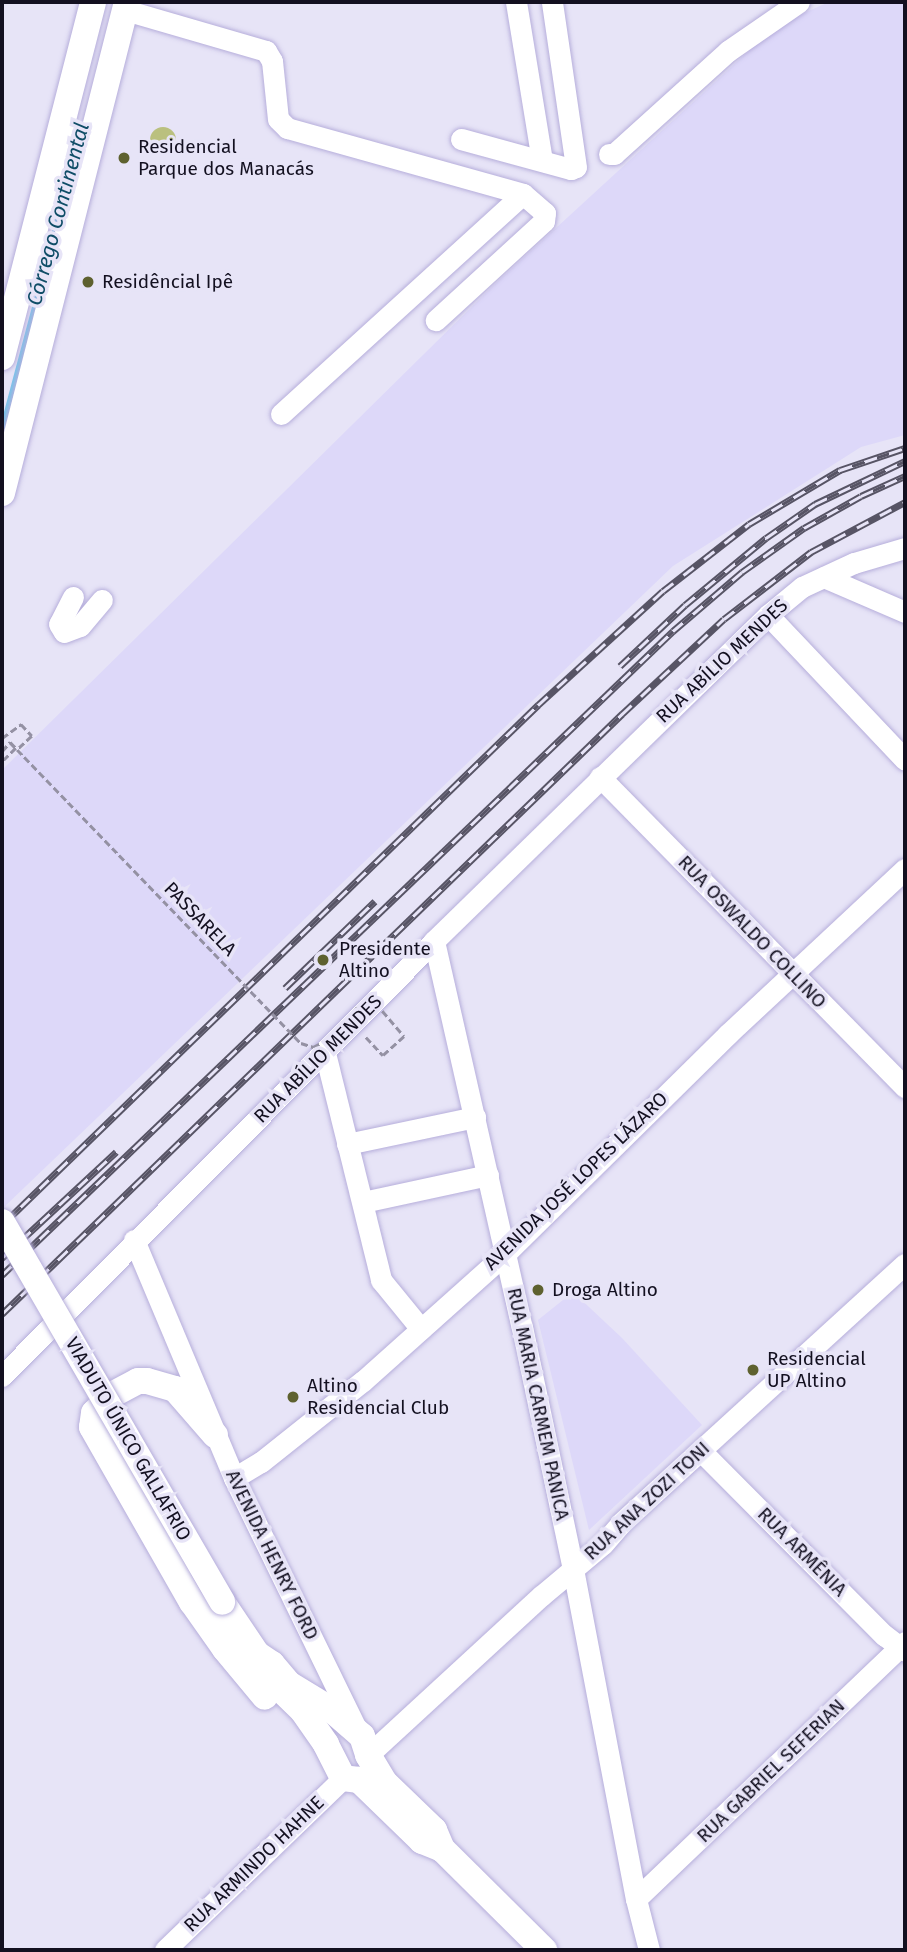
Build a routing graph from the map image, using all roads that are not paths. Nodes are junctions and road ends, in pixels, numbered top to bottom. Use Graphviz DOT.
graph roads {
  1 [pos="93,2"];
  2 [pos="516,2"];
  3 [pos="552,2"];
  4 [pos="799,2"];
  5 [pos="126,6"];
  6 [pos="461,139"];
  7 [pos="609,154"];
  8 [pos="542,160"];
  9 [pos="523,194"];
  10 [pos="436,320"];
  11 [pos="2,357"];
  12 [pos="281,414"];
  13 [pos="2,493"];
  14 [pos="905,548"];
  15 [pos="824,577"];
  16 [pos="73,597"];
  17 [pos="102,600"];
  18 [pos="905,612"];
  19 [pos="768,615"];
  20 [pos="905,760"];
  21 [pos="600,777"];
  22 [pos="905,869"];
  23 [pos="434,941"];
  24 [pos="793,974"];
  25 [pos="325,1052"];
  26 [pos="905,1087"];
  27 [pos="475,1117"];
  28 [pos="347,1144"];
  29 [pos="488,1175"];
  30 [pos="363,1202"];
  31 [pos="2,1222"];
  32 [pos="134,1240"];
  33 [pos="506,1253"];
  34 [pos="905,1264"];
  35 [pos="421,1329"];
  36 [pos="2,1376"];
  37 [pos="215,1436"];
  38 [pos="701,1451"];
  39 [pos="234,1478"];
  40 [pos="573,1569"];
  41 [pos="904,1647"];
  42 [pos="257,1654"];
  43 [pos="322,1739"];
  44 [pos="369,1740"];
  45 [pos="343,1778"];
  46 [pos="442,1849"];
  47 [pos="636,1899"];
  48 [pos="165,1950"];
  49 [pos="544,1950"];
  50 [pos="649,1950"];
  1 -- 11 [label="main road"];
  2 -- 8 [label="street"];
  3 -- 8 [label="street"];
  4 -- 7 [label="street"];
  5 -- 9 [label="street"];
  5 -- 13 [label="main road"];
  6 -- 8 [label="street"];
  9 -- 10 [label="street"];
  9 -- 12 [label="street"];
  14 -- 15 [label="street, RUA ABÍLIO MENDES"];
  15 -- 18 [label="street"];
  15 -- 19 [label="street, RUA ABÍLIO MENDES"];
  16 -- 17 [label="street"];
  19 -- 20 [label="street"];
  19 -- 21 [label="street, RUA ABÍLIO MENDES"];
  21 -- 23 [label="street, RUA ABÍLIO MENDES"];
  21 -- 24 [label="street, RUA OSWALDO COLLINO"];
  22 -- 24 [label="street, AVENIDA JOSÉ LOPES LÁZARO"];
  23 -- 25 [label="street, RUA ABÍLIO MENDES"];
  23 -- 27 [label="street, RUA MARIA CARMEM PANICA"];
  24 -- 26 [label="street, RUA OSWALDO COLLINO"];
  24 -- 33 [label="street, AVENIDA JOSÉ LOPES LÁZARO"];
  25 -- 28 [label="street"];
  25 -- 32 [label="street, RUA ABÍLIO MENDES"];
  27 -- 28 [label="street"];
  27 -- 29 [label="street, RUA MARIA CARMEM PANICA"];
  28 -- 30 [label="street"];
  29 -- 30 [label="street"];
  29 -- 33 [label="street, RUA MARIA CARMEM PANICA"];
  30 -- 35 [label="street"];
  31 -- 42 [label="main road, VIADUTO ÚNICO GALLAFRIO, bridge"];
  32 -- 36 [label="street, RUA ABÍLIO MENDES"];
  32 -- 37 [label="street, AVENIDA HENRY FORD"];
  33 -- 35 [label="street, AVENIDA JOSÉ LOPES LÁZARO"];
  33 -- 40 [label="street, RUA MARIA CARMEM PANICA"];
  34 -- 38 [label="street, RUA ANA ZOZI TONI"];
  35 -- 39 [label="street, AVENIDA JOSÉ LOPES LÁZARO"];
  37 -- 39 [label="street, AVENIDA HENRY FORD"];
  37 -- 43 [label="main road"];
  38 -- 40 [label="street, RUA ANA ZOZI TONI"];
  38 -- 41 [label="street, RUA ARMÊNIA"];
  39 -- 44 [label="street, AVENIDA HENRY FORD"];
  40 -- 44 [label="street, RUA ANA ZOZI TONI"];
  40 -- 47 [label="street, RUA MARIA CARMEM PANICA"];
  41 -- 47 [label="street, RUA GABRIEL SEFERIAN"];
  42 -- 43 [label="main road, VIADUTO ÚNICO GALLAFRIO"];
  42 -- 44 [label="main road, VIADUTO ÚNICO GALLAFRIO"];
  43 -- 44 [label="main road"];
  43 -- 45 [label="main road, VIADUTO ÚNICO GALLAFRIO"];
  44 -- 46 [label="main road, AVENIDA HENRY FORD"];
  45 -- 46 [label="main road, AVENIDA HENRY FORD"];
  45 -- 48 [label="street, RUA ARMINDO HAHNE"];
  46 -- 49 [label="main road, AVENIDA HENRY FORD"];
  47 -- 50 [label="street, RUA MARIA CARMEM PANICA"];
}
